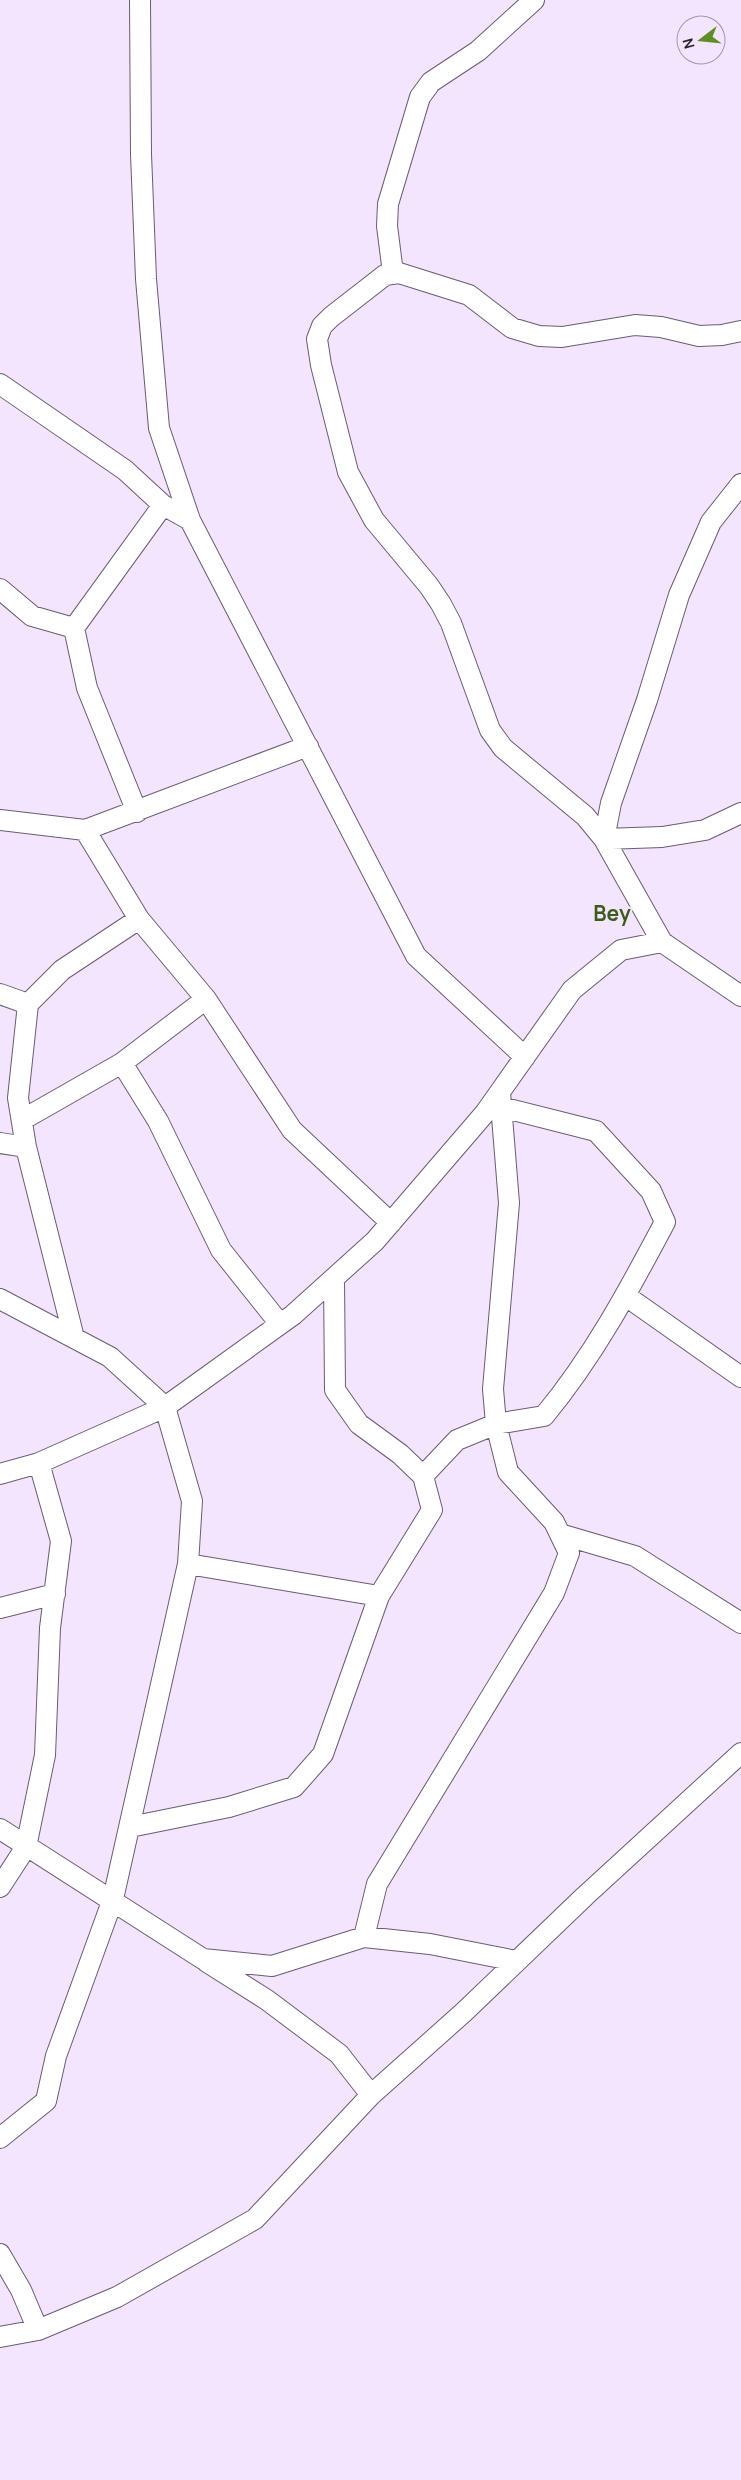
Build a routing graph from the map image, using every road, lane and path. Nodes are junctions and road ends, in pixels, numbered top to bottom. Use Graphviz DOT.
graph roads {
  1 [pos="140,0"];
  2 [pos="534,0"];
  3 [pos="392,273"];
  4 [pos="741,331"];
  5 [pos="0,384"];
  6 [pos="741,484"];
  7 [pos="163,505"];
  8 [pos="190,520"];
  9 [pos="0,589"];
  10 [pos="74,628"];
  11 [pos="308,746"];
  12 [pos="137,812"];
  13 [pos="741,814"];
  14 [pos="0,820"];
  15 [pos="85,830"];
  16 [pos="604,839"];
  17 [pos="140,919"];
  18 [pos="662,942"];
  19 [pos="0,994"];
  20 [pos="741,996"];
  21 [pos="206,999"];
  22 [pos="28,1004"];
  23 [pos="525,1057"];
  24 [pos="122,1063"];
  25 [pos="501,1100"];
  26 [pos="22,1120"];
  27 [pos="0,1143"];
  28 [pos="26,1148"];
  29 [pos="391,1223"];
  30 [pos="334,1278"];
  31 [pos="626,1296"];
  32 [pos="0,1299"];
  33 [pos="280,1324"];
  34 [pos="74,1338"];
  35 [pos="741,1377"];
  36 [pos="165,1408"];
  37 [pos="496,1424"];
  38 [pos="39,1462"];
  39 [pos="0,1474"];
  40 [pos="423,1476"];
  41 [pos="560,1534"];
  42 [pos="188,1564"];
  43 [pos="54,1594"];
  44 [pos="379,1596"];
  45 [pos="0,1608"];
  46 [pos="741,1623"];
  47 [pos="741,1753"];
  48 [pos="130,1828"];
  49 [pos="0,1829"];
  50 [pos="26,1847"];
  51 [pos="0,1887"];
  52 [pos="113,1900"];
  53 [pos="364,1936"];
  54 [pos="203,1960"];
  55 [pos="516,1961"];
  56 [pos="371,2095"];
  57 [pos="0,2138"];
  58 [pos="0,2254"];
  59 [pos="38,2330"];
  60 [pos="0,2337"];
  1 -- 8 [label="street"];
  2 -- 3 [label="street"];
  3 -- 4 [label="street"];
  3 -- 16 [label="street"];
  5 -- 7 [label="street"];
  6 -- 16 [label="street"];
  7 -- 8 [label="street"];
  7 -- 10 [label="street"];
  8 -- 11 [label="street"];
  9 -- 10 [label="street"];
  10 -- 12 [label="street"];
  11 -- 12 [label="street"];
  11 -- 23 [label="street"];
  12 -- 15 [label="street"];
  13 -- 16 [label="street"];
  14 -- 15 [label="street"];
  15 -- 17 [label="street"];
  16 -- 18 [label="street"];
  17 -- 21 [label="street"];
  17 -- 22 [label="street"];
  18 -- 20 [label="street"];
  18 -- 23 [label="street"];
  19 -- 22 [label="street"];
  21 -- 24 [label="street"];
  21 -- 29 [label="street"];
  22 -- 26 [label="street"];
  23 -- 25 [label="street"];
  24 -- 26 [label="street"];
  24 -- 33 [label="street"];
  25 -- 29 [label="street"];
  25 -- 31 [label="street"];
  25 -- 37 [label="street"];
  26 -- 28 [label="street"];
  27 -- 28 [label="street"];
  28 -- 34 [label="street"];
  29 -- 30 [label="street"];
  30 -- 33 [label="street"];
  30 -- 40 [label="street"];
  31 -- 35 [label="street"];
  31 -- 37 [label="street"];
  32 -- 34 [label="street"];
  33 -- 36 [label="street"];
  34 -- 36 [label="street"];
  36 -- 38 [label="street"];
  36 -- 42 [label="street"];
  37 -- 40 [label="street"];
  37 -- 41 [label="street"];
  38 -- 39 [label="street"];
  38 -- 43 [label="street"];
  40 -- 44 [label="street"];
  41 -- 46 [label="street"];
  41 -- 53 [label="street"];
  42 -- 44 [label="street"];
  42 -- 48 [label="street"];
  43 -- 45 [label="street"];
  43 -- 50 [label="street"];
  44 -- 48 [label="street"];
  47 -- 55 [label="street"];
  48 -- 52 [label="street"];
  49 -- 50 [label="street"];
  50 -- 51 [label="street"];
  50 -- 52 [label="street"];
  52 -- 54 [label="street"];
  52 -- 57 [label="street"];
  53 -- 54 [label="street"];
  53 -- 55 [label="street"];
  54 -- 56 [label="street"];
  55 -- 56 [label="street"];
  56 -- 59 [label="street"];
  58 -- 59 [label="street"];
  59 -- 60 [label="street"];
}
